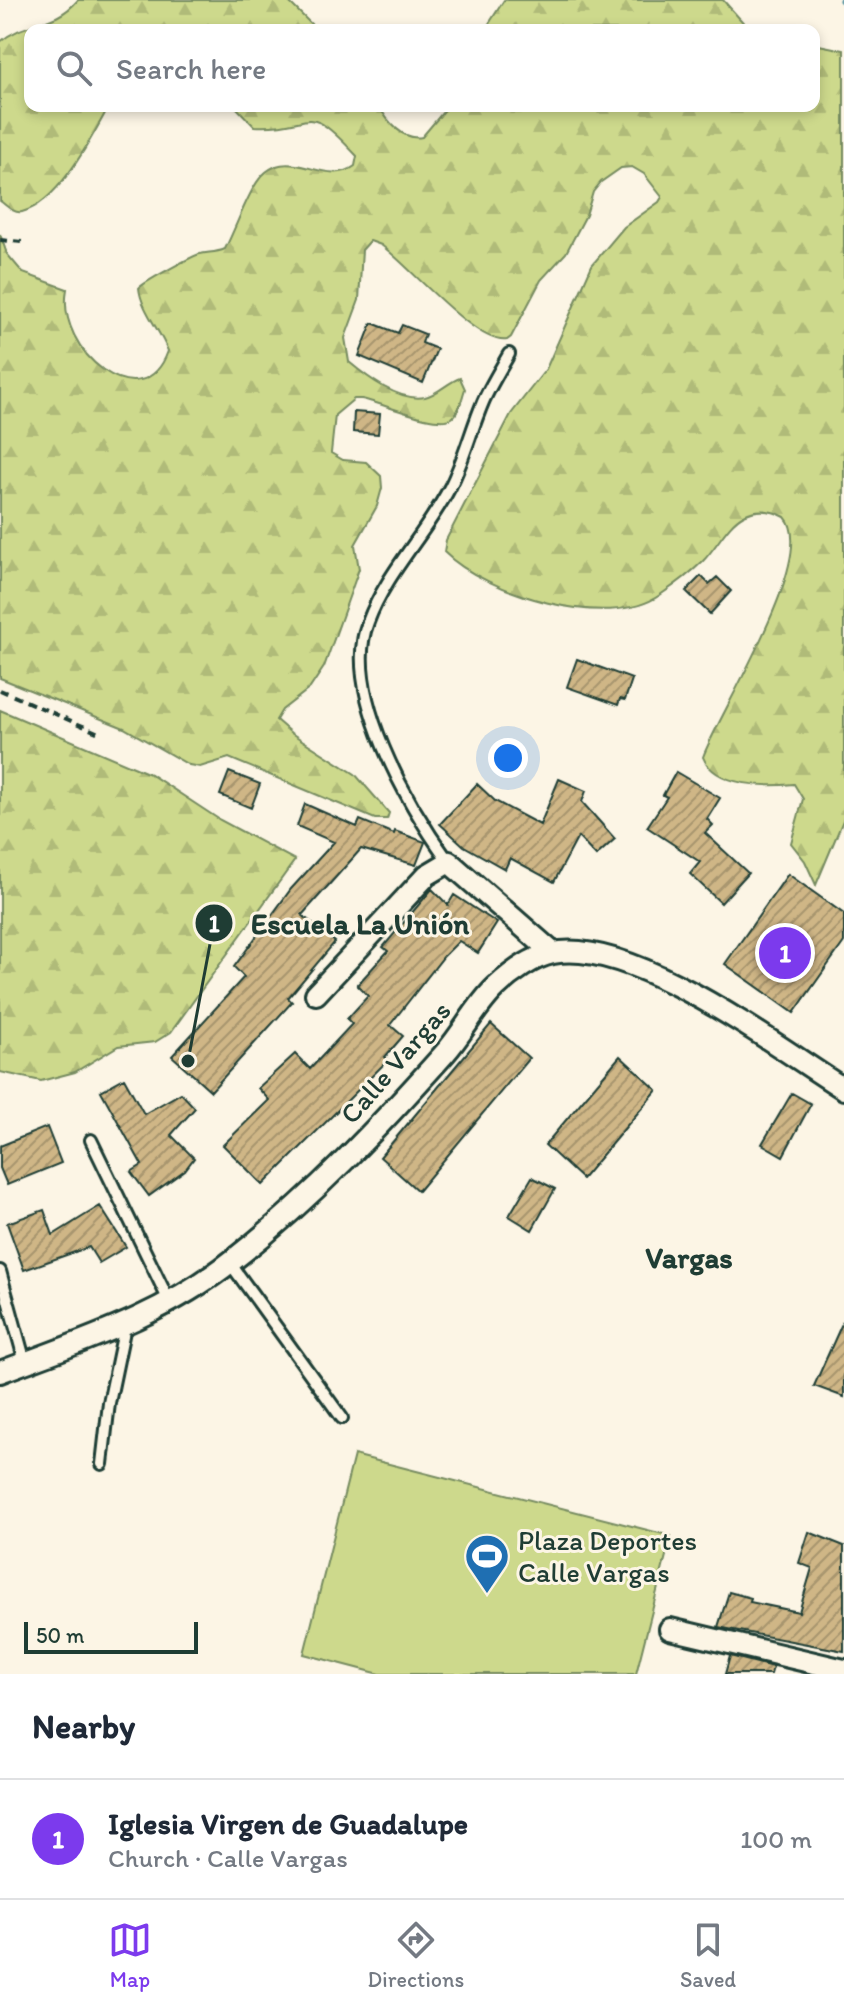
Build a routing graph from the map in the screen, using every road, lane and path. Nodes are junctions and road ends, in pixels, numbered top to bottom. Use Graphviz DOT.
graph roads {
  1 [pos="0,240"];
  2 [pos="22,242"];
  3 [pos="509,354"];
  4 [pos="0,690"];
  5 [pos="99,733"];
  6 [pos="449,862"];
  7 [pos="553,953"];
  8 [pos="316,994"];
  9 [pos="844,1089"];
  10 [pos="91,1140"];
  11 [pos="230,1263"];
  12 [pos="0,1271"];
  13 [pos="170,1303"];
  14 [pos="125,1326"];
  15 [pos="25,1362"];
  16 [pos="0,1372"];
  17 [pos="342,1418"];
  18 [pos="102,1464"];
  19 [pos="670,1629"];
  20 [pos="844,1670"];
  1 -- 2 [label="path"];
  3 -- 6 [label="lane"];
  4 -- 5 [label="path"];
  6 -- 7 [label="street"];
  6 -- 8 [label="street"];
  7 -- 9 [label="street, Calle Vargas"];
  7 -- 11 [label="street, Calle Vargas"];
  10 -- 13 [label="lane"];
  11 -- 13 [label="street, Calle Vargas"];
  11 -- 17 [label="lane"];
  12 -- 15 [label="lane"];
  13 -- 14 [label="street, Calle Vargas"];
  14 -- 15 [label="street, Calle Vargas"];
  14 -- 18 [label="lane"];
  15 -- 16 [label="street, Calle Vargas"];
  19 -- 20 [label="street"];
}
